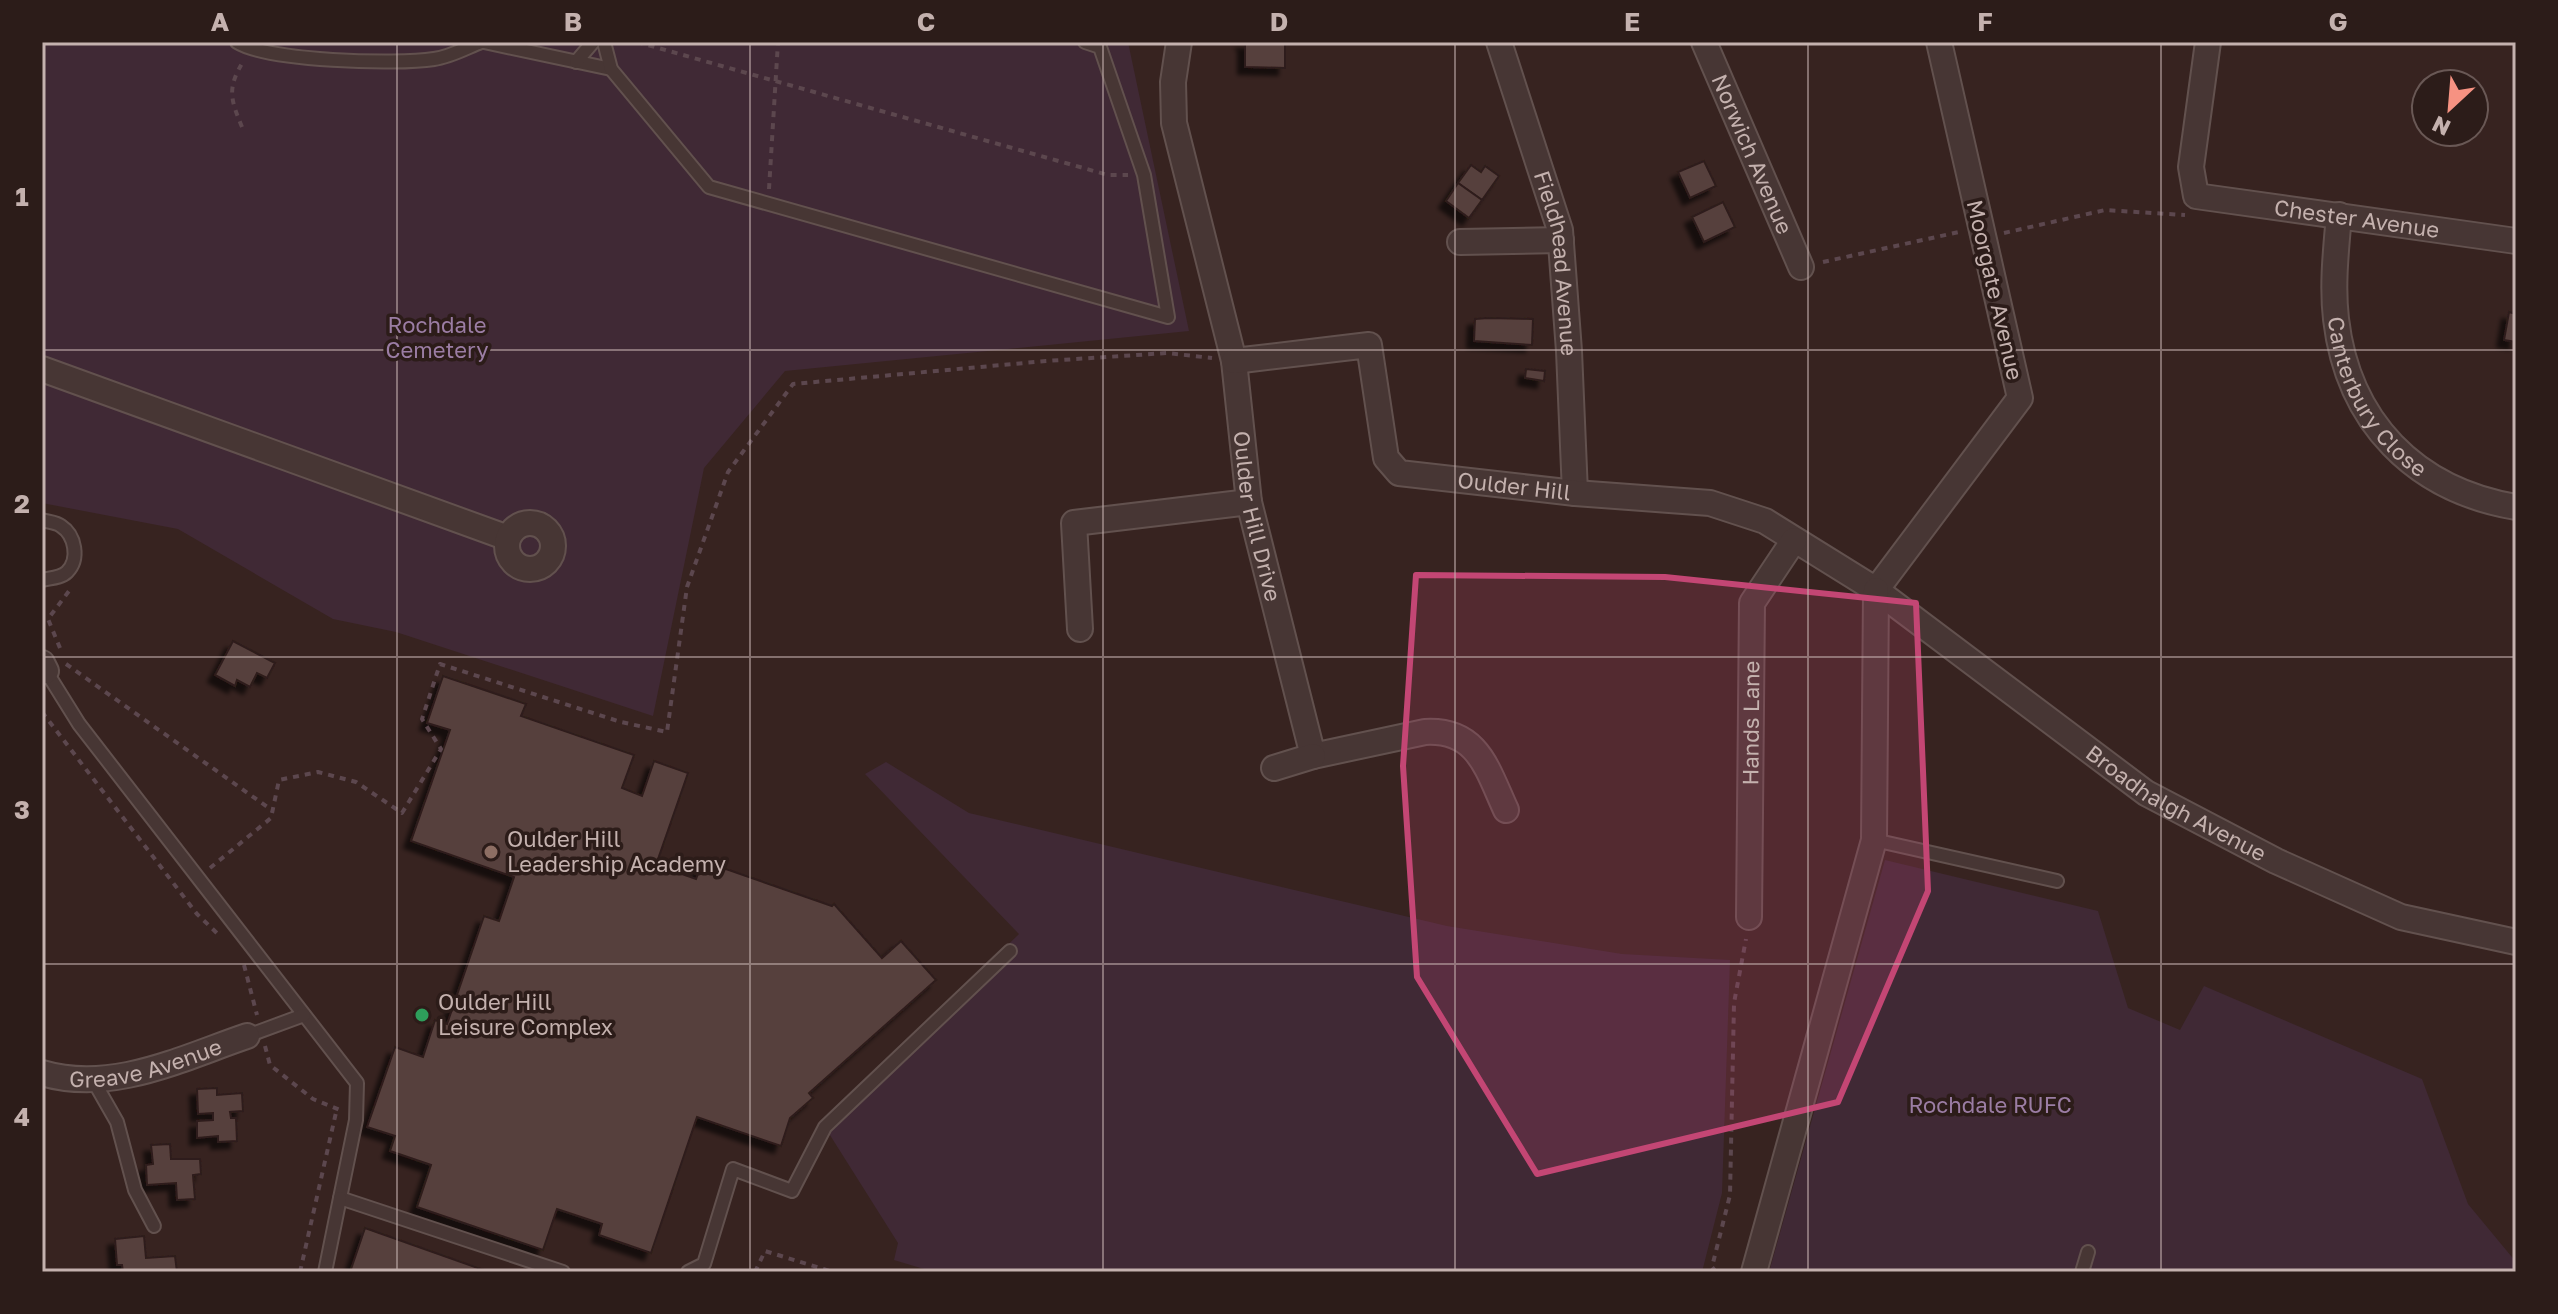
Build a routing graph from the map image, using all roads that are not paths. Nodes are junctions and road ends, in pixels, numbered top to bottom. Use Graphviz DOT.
graph roads {
  1 [pos="237,42"];
  2 [pos="483,42"];
  3 [pos="593,42"];
  4 [pos="604,42"];
  5 [pos="1085,42"];
  6 [pos="1179,42"];
  7 [pos="1499,42"];
  8 [pos="1704,42"];
  9 [pos="1939,42"];
  10 [pos="2208,42"];
  11 [pos="576,62"];
  12 [pos="611,69"];
  13 [pos="2339,215"];
  14 [pos="1561,240"];
  15 [pos="2516,241"];
  16 [pos="1460,242"];
  17 [pos="1801,267"];
  18 [pos="1234,361"];
  19 [pos="42,369"];
  20 [pos="1575,493"];
  21 [pos="1249,502"];
  22 [pos="2516,507"];
  23 [pos="42,520"];
  24 [pos="508,538"];
  25 [pos="1794,540"];
  26 [pos="42,580"];
  27 [pos="1876,590"];
  28 [pos="1080,629"];
  29 [pos="44,667"];
  30 [pos="1313,756"];
  31 [pos="1274,768"];
  32 [pos="1506,810"];
  33 [pos="1874,840"];
  34 [pos="2057,881"];
  35 [pos="1749,917"];
  36 [pos="2516,942"];
  37 [pos="1010,951"];
  38 [pos="304,1015"];
  39 [pos="254,1034"];
  40 [pos="42,1073"];
  41 [pos="93,1080"];
  42 [pos="340,1198"];
  43 [pos="154,1226"];
  44 [pos="2088,1252"];
  45 [pos="325,1272"];
  46 [pos="563,1272"];
  47 [pos="688,1272"];
  48 [pos="1754,1272"];
  49 [pos="2082,1272"];
  1 -- 2 [label="lane"];
  2 -- 11 [label="lane"];
  3 -- 11 [label="lane"];
  4 -- 12 [label="lane"];
  5 -- 12 [label="lane"];
  6 -- 18 [label="street, Oulder Hill Drive"];
  7 -- 14 [label="street, Fieldhead Avenue"];
  8 -- 17 [label="street, Norwich Avenue"];
  9 -- 27 [label="street, Moorgate Avenue"];
  10 -- 13 [label="street, Chester Avenue"];
  11 -- 12 [label="lane"];
  13 -- 15 [label="street, Chester Avenue"];
  13 -- 22 [label="street, Canterbury Close"];
  14 -- 16 [label="street"];
  14 -- 20 [label="street, Fieldhead Avenue"];
  18 -- 20 [label="street, Oulder Hill"];
  18 -- 21 [label="street, Oulder Hill Drive"];
  19 -- 24 [label="street"];
  20 -- 25 [label="street, Oulder Hill"];
  21 -- 28 [label="street"];
  21 -- 30 [label="street, Oulder Hill Drive"];
  23 -- 26 [label="lane"];
  25 -- 27 [label="street, Oulder Hill"];
  25 -- 35 [label="street, Hands Lane"];
  27 -- 33 [label="street"];
  27 -- 36 [label="street, Broadhalgh Avenue"];
  29 -- 38 [label="lane"];
  30 -- 31 [label="street"];
  30 -- 32 [label="street"];
  33 -- 34 [label="lane"];
  33 -- 48 [label="street"];
  37 -- 47 [label="lane"];
  38 -- 39 [label="lane"];
  38 -- 42 [label="lane"];
  39 -- 41 [label="street, Greave Avenue"];
  40 -- 41 [label="street, Greave Avenue"];
  41 -- 43 [label="lane"];
  42 -- 45 [label="lane"];
  42 -- 46 [label="lane"];
  44 -- 49 [label="lane"];
}
